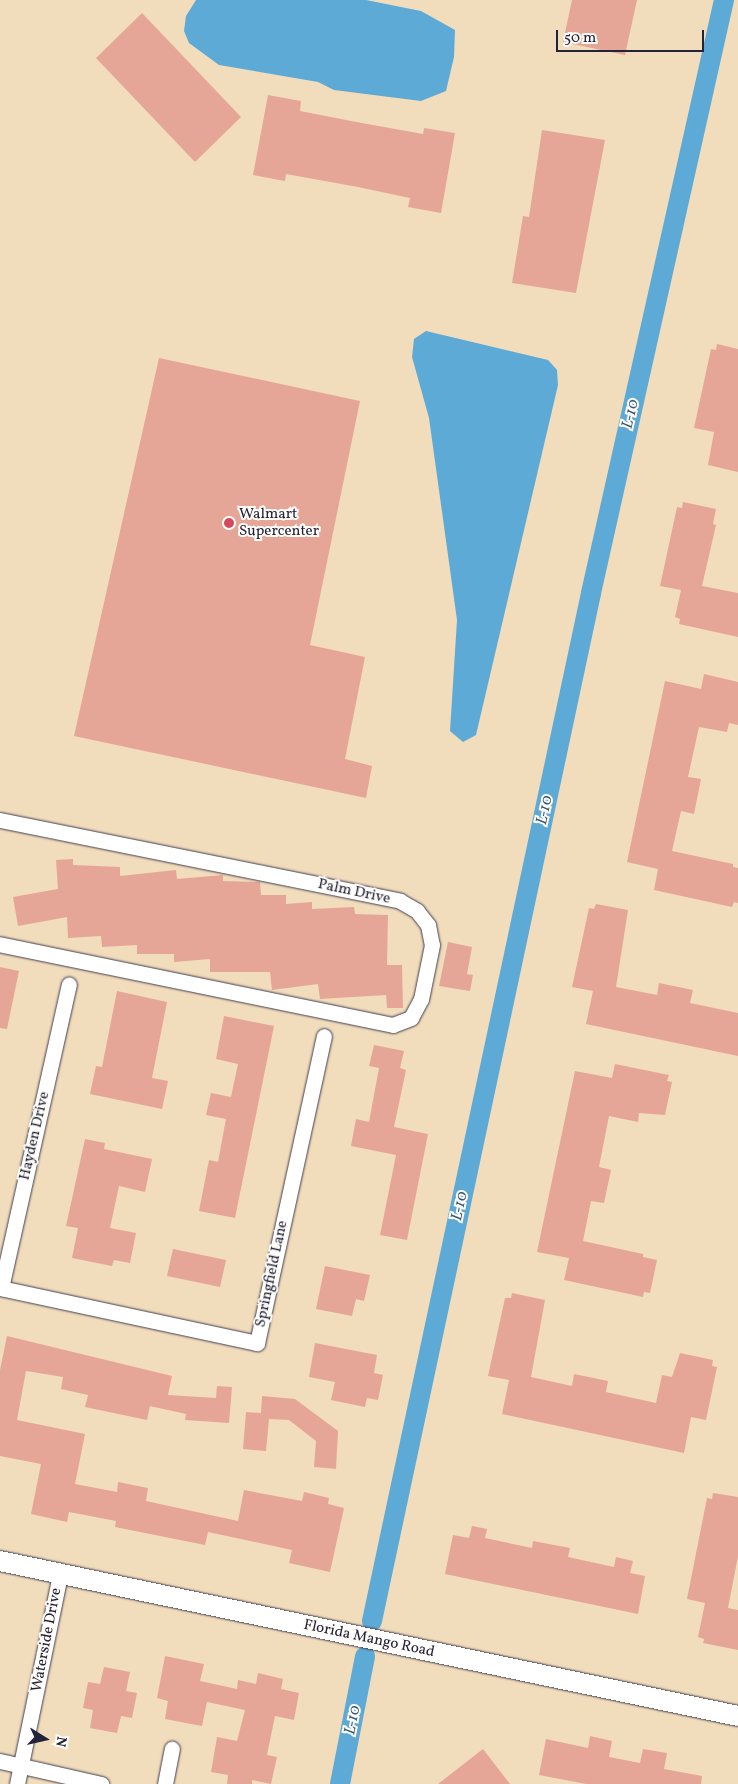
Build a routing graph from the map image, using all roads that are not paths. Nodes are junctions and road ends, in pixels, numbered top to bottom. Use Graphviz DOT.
graph roads {
  1 [pos="0,820"];
  2 [pos="0,944"];
  3 [pos="69,985"];
  4 [pos="324,1036"];
  5 [pos="0,1288"];
  6 [pos="0,1561"];
  7 [pos="60,1574"];
  8 [pos="738,1716"];
  9 [pos="172,1749"];
  10 [pos="0,1761"];
  11 [pos="22,1766"];
  12 [pos="17,1784"];
  13 [pos="101,1784"];
  14 [pos="165,1784"];
  1 -- 2 [label="street, Palm Drive"];
  3 -- 5 [label="street, Hayden Drive"];
  4 -- 5 [label="street, Springfield Lane"];
  6 -- 7 [label="street, Florida Mango Road"];
  7 -- 8 [label="street, Florida Mango Road"];
  7 -- 11 [label="street, Waterside Drive"];
  9 -- 14 [label="street"];
  10 -- 11 [label="street"];
  11 -- 12 [label="street, Waterside Drive"];
  11 -- 13 [label="street"];
}
